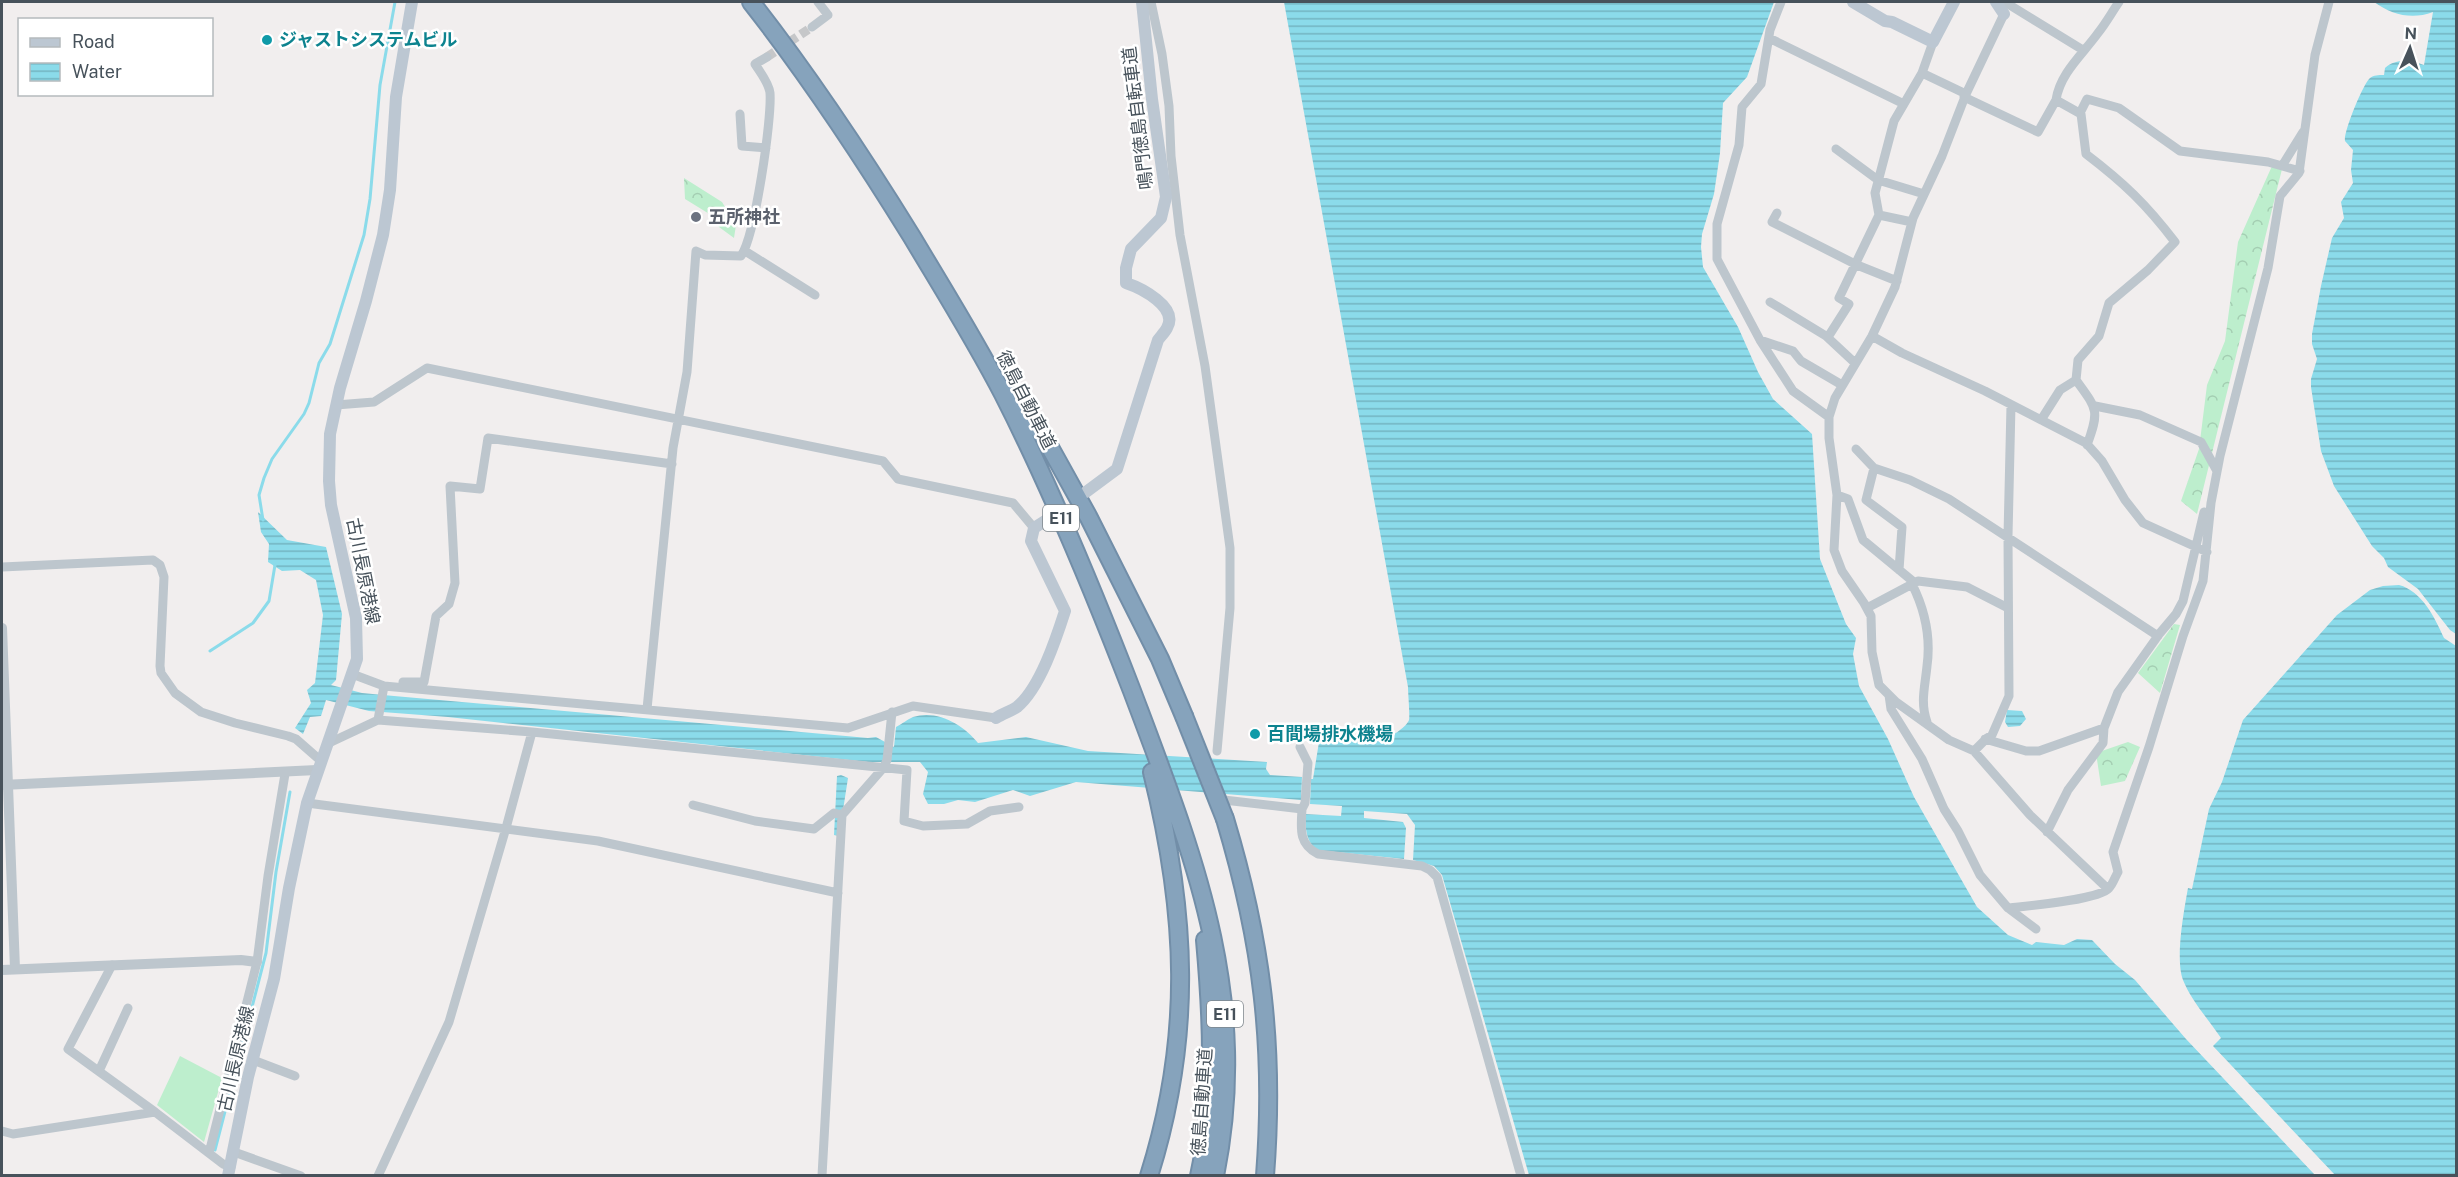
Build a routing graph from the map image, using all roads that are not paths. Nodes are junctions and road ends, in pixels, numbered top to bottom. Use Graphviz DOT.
graph roads {
  1 [pos="412,2"];
  2 [pos="751,2"];
  3 [pos="818,2"];
  4 [pos="1142,2"];
  5 [pos="1151,2"];
  6 [pos="1781,2"];
  7 [pos="1853,2"];
  8 [pos="1954,2"];
  9 [pos="2119,2"];
  10 [pos="2329,2"];
  11 [pos="2004,5"];
  12 [pos="812,27"];
  13 [pos="1769,38"];
  14 [pos="1933,42"];
  15 [pos="2083,50"];
  16 [pos="767,57"];
  17 [pos="1922,73"];
  18 [pos="1965,96"];
  19 [pos="2056,100"];
  20 [pos="1904,104"];
  21 [pos="2080,113"];
  22 [pos="740,114"];
  23 [pos="2305,128"];
  24 [pos="766,148"];
  25 [pos="1836,149"];
  26 [pos="2282,166"];
  27 [pos="2300,171"];
  28 [pos="1878,180"];
  29 [pos="1924,194"];
  30 [pos="1777,213"];
  31 [pos="1879,215"];
  32 [pos="1912,222"];
  33 [pos="745,251"];
  34 [pos="1857,265"];
  35 [pos="1897,282"];
  36 [pos="815,294"];
  37 [pos="1770,302"];
  38 [pos="968,331"];
  39 [pos="1872,336"];
  40 [pos="1828,337"];
  41 [pos="1760,340"];
  42 [pos="1855,363"];
  43 [pos="2076,380"];
  44 [pos="1842,385"];
  45 [pos="336,405"];
  46 [pos="2011,405"];
  47 [pos="2095,406"];
  48 [pos="1829,417"];
  49 [pos="678,418"];
  50 [pos="2041,420"];
  51 [pos="2087,445"];
  52 [pos="1856,449"];
  53 [pos="672,464"];
  54 [pos="1874,468"];
  55 [pos="2217,471"];
  56 [pos="1086,492"];
  57 [pos="1836,495"];
  58 [pos="2211,500"];
  59 [pos="1045,520"];
  60 [pos="1034,528"];
  61 [pos="2008,536"];
  62 [pos="2197,548"];
  63 [pos="2207,552"];
  64 [pos="2,567"];
  65 [pos="1899,570"];
  66 [pos="1914,584"];
  67 [pos="1867,608"];
  68 [pos="2008,608"];
  69 [pos="2,628"];
  70 [pos="2158,636"];
  71 [pos="351,678"];
  72 [pos="395,687"];
  73 [pos="384,689"];
  74 [pos="1889,695"];
  75 [pos="646,709"];
  76 [pos="1140,712"];
  77 [pos="891,715"];
  78 [pos="379,718"];
  79 [pos="996,718"];
  80 [pos="1927,723"];
  81 [pos="2104,728"];
  82 [pos="532,732"];
  83 [pos="1985,739"];
  84 [pos="329,743"];
  85 [pos="1300,747"];
  86 [pos="1217,751"];
  87 [pos="1974,752"];
  88 [pos="885,764"];
  89 [pos="319,766"];
  90 [pos="285,774"];
  91 [pos="4,785"];
  92 [pos="1213,799"];
  93 [pos="306,803"];
  94 [pos="693,805"];
  95 [pos="1303,806"];
  96 [pos="1019,807"];
  97 [pos="842,815"];
  98 [pos="506,828"];
  99 [pos="2047,831"];
  100 [pos="1192,856"];
  101 [pos="2109,889"];
  102 [pos="838,893"];
  103 [pos="2008,908"];
  104 [pos="2036,929"];
  105 [pos="257,962"];
  106 [pos="112,965"];
  107 [pos="15,969"];
  108 [pos="2,970"];
  109 [pos="129,1008"];
  110 [pos="253,1060"];
  111 [pos="99,1071"];
  112 [pos="295,1076"];
  113 [pos="155,1112"];
  114 [pos="2,1131"];
  115 [pos="234,1152"];
  116 [pos="209,1153"];
  117 [pos="230,1171"];
  118 [pos="301,1176"];
  119 [pos="378,1176"];
  120 [pos="822,1176"];
  121 [pos="1149,1176"];
  122 [pos="1199,1176"];
  123 [pos="1215,1176"];
  124 [pos="1265,1176"];
  125 [pos="1521,1176"];
  1 -- 45 [label="main road, 古川長原港線"];
  2 -- 38 [label="highway, 徳島自動車道 / E11"];
  3 -- 12 [label="street"];
  4 -- 56 [label="main road, 鳴門徳島自転車道"];
  5 -- 86 [label="street"];
  6 -- 13 [label="street"];
  7 -- 14 [label="main road"];
  8 -- 14 [label="main road"];
  9 -- 15 [label="street"];
  10 -- 23 [label="street"];
  11 -- 15 [label="street"];
  11 -- 18 [label="street"];
  13 -- 20 [label="street"];
  13 -- 41 [label="street"];
  14 -- 17 [label="street"];
  15 -- 19 [label="street"];
  16 -- 24 [label="street"];
  17 -- 18 [label="street"];
  17 -- 20 [label="street"];
  18 -- 19 [label="street"];
  18 -- 29 [label="street"];
  19 -- 21 [label="street"];
  20 -- 28 [label="street"];
  21 -- 26 [label="street"];
  21 -- 43 [label="street"];
  22 -- 24 [label="street"];
  23 -- 26 [label="street"];
  23 -- 27 [label="street"];
  24 -- 33 [label="street"];
  25 -- 28 [label="street"];
  26 -- 27 [label="street"];
  27 -- 55 [label="street"];
  28 -- 29 [label="street"];
  28 -- 31 [label="street"];
  29 -- 32 [label="street"];
  30 -- 34 [label="street"];
  31 -- 32 [label="street"];
  31 -- 34 [label="street"];
  32 -- 35 [label="street"];
  33 -- 36 [label="street"];
  33 -- 49 [label="street"];
  34 -- 35 [label="street"];
  34 -- 40 [label="street"];
  35 -- 39 [label="street"];
  37 -- 40 [label="street"];
  38 -- 76 [label="highway, 徳島自動車道 / E11"];
  38 -- 124 [label="highway, bridge"];
  39 -- 42 [label="street"];
  39 -- 46 [label="street"];
  40 -- 42 [label="street"];
  41 -- 44 [label="street"];
  41 -- 48 [label="street"];
  42 -- 44 [label="street"];
  43 -- 47 [label="street"];
  43 -- 50 [label="street"];
  44 -- 48 [label="street"];
  45 -- 49 [label="street"];
  45 -- 71 [label="main road, 古川長原港線"];
  46 -- 50 [label="street"];
  46 -- 61 [label="street"];
  47 -- 51 [label="street"];
  47 -- 55 [label="street"];
  48 -- 57 [label="street"];
  49 -- 53 [label="street"];
  49 -- 60 [label="street"];
  50 -- 51 [label="street"];
  51 -- 62 [label="street"];
  52 -- 54 [label="street"];
  53 -- 72 [label="street"];
  53 -- 75 [label="street"];
  54 -- 61 [label="street"];
  54 -- 65 [label="street"];
  55 -- 58 [label="street"];
  57 -- 65 [label="street"];
  57 -- 67 [label="street"];
  58 -- 62 [label="street"];
  58 -- 63 [label="street"];
  59 -- 60 [label="main road"];
  60 -- 79 [label="main road"];
  61 -- 68 [label="street"];
  61 -- 70 [label="street"];
  62 -- 63 [label="street"];
  62 -- 70 [label="street"];
  63 -- 101 [label="street"];
  64 -- 89 [label="street"];
  65 -- 66 [label="street"];
  66 -- 67 [label="street"];
  66 -- 68 [label="street"];
  66 -- 80 [label="street"];
  67 -- 74 [label="street"];
  68 -- 83 [label="street"];
  69 -- 91 [label="street"];
  70 -- 81 [label="street"];
  71 -- 73 [label="street"];
  71 -- 84 [label="main road, 古川長原港線"];
  72 -- 73 [label="street"];
  72 -- 75 [label="street"];
  73 -- 78 [label="street"];
  74 -- 80 [label="street"];
  74 -- 103 [label="street"];
  75 -- 77 [label="street"];
  76 -- 100 [label="highway, 徳島自動車道 / E11"];
  76 -- 121 [label="highway"];
  77 -- 79 [label="street"];
  77 -- 88 [label="street"];
  78 -- 82 [label="street"];
  78 -- 84 [label="street"];
  80 -- 87 [label="street"];
  81 -- 83 [label="street"];
  81 -- 99 [label="street"];
  82 -- 88 [label="street"];
  82 -- 98 [label="street"];
  83 -- 87 [label="street"];
  84 -- 89 [label="main road, 古川長原港線"];
  85 -- 95 [label="street"];
  87 -- 99 [label="street"];
  88 -- 96 [label="street"];
  88 -- 97 [label="street"];
  89 -- 90 [label="street"];
  89 -- 93 [label="main road, 古川長原港線"];
  90 -- 91 [label="street"];
  90 -- 105 [label="street"];
  91 -- 107 [label="street"];
  92 -- 95 [label="street"];
  93 -- 98 [label="street"];
  93 -- 110 [label="main road, 古川長原港線"];
  94 -- 97 [label="street"];
  95 -- 125 [label="street"];
  97 -- 102 [label="street"];
  98 -- 102 [label="street"];
  98 -- 119 [label="street"];
  99 -- 101 [label="street"];
  100 -- 122 [label="highway, 徳島自動車道 / E11"];
  100 -- 123 [label="highway, 徳島自動車道 / E11"];
  101 -- 103 [label="street"];
  102 -- 120 [label="street"];
  103 -- 104 [label="street"];
  105 -- 106 [label="street"];
  105 -- 116 [label="street"];
  106 -- 107 [label="street"];
  106 -- 111 [label="street"];
  107 -- 108 [label="street"];
  109 -- 111 [label="street"];
  110 -- 112 [label="street"];
  110 -- 115 [label="main road, 古川長原港線"];
  111 -- 113 [label="street"];
  113 -- 114 [label="street"];
  113 -- 116 [label="street"];
  115 -- 117 [label="main road, 古川長原港線"];
  115 -- 118 [label="street"];
  116 -- 117 [label="street"];
}
